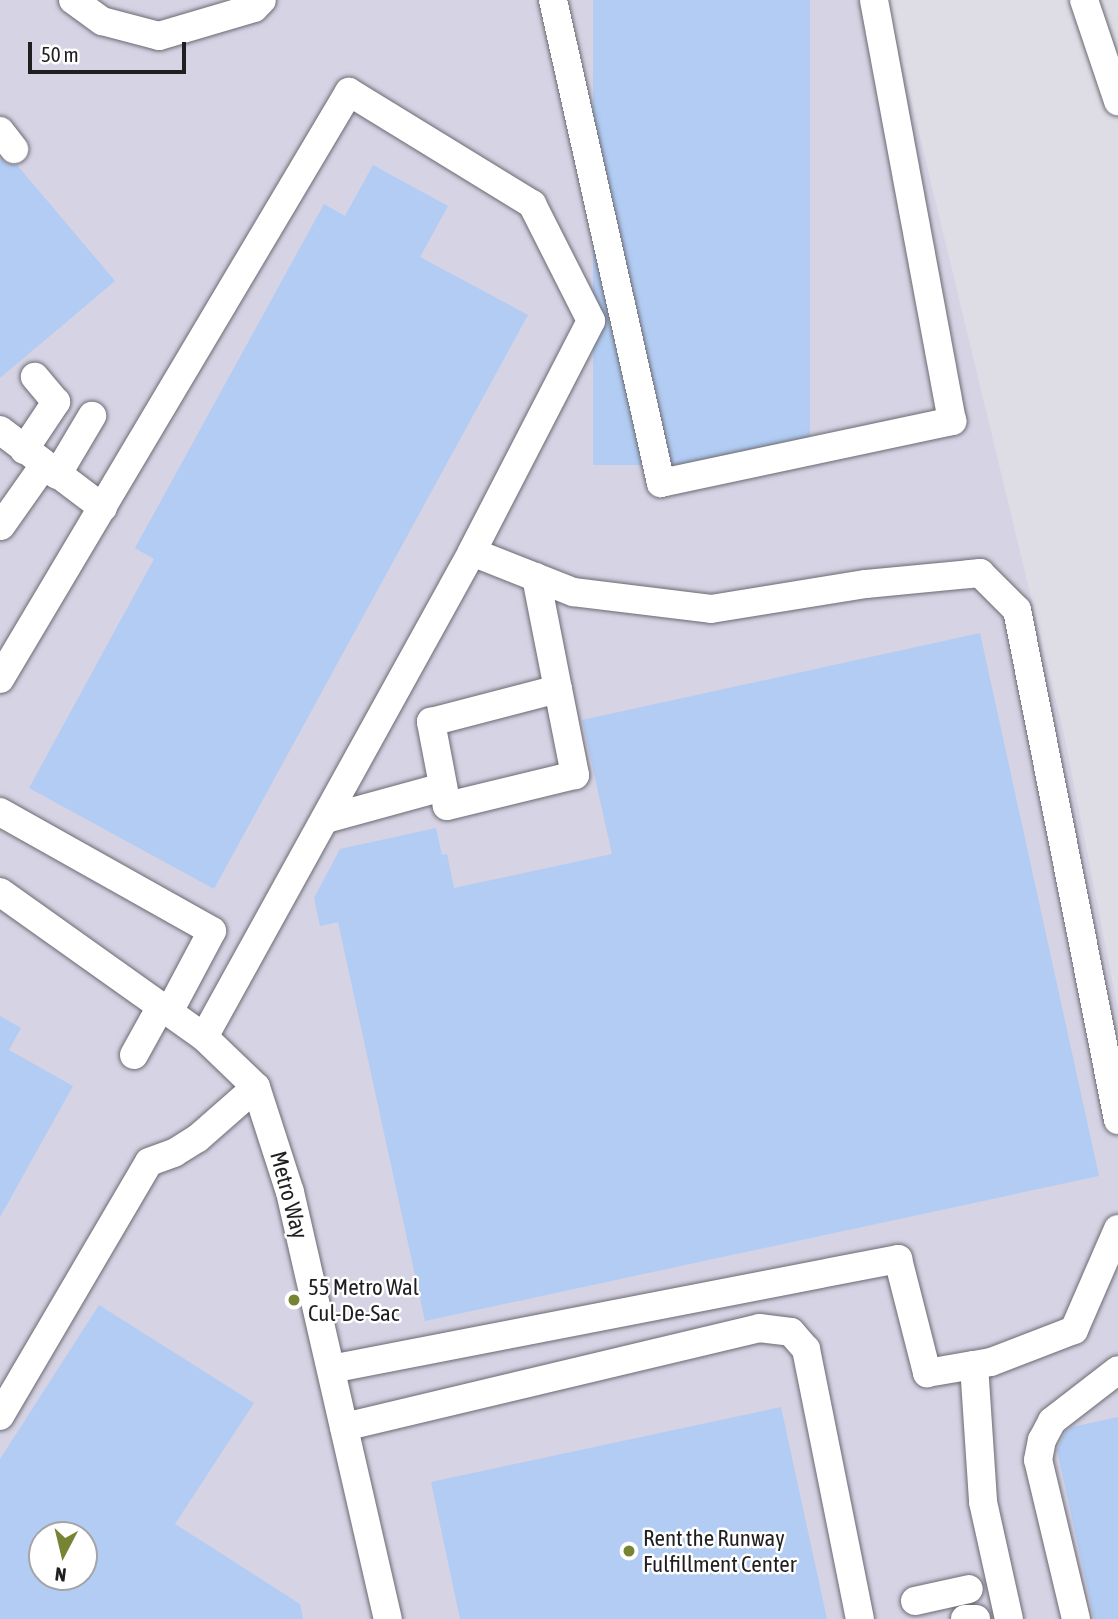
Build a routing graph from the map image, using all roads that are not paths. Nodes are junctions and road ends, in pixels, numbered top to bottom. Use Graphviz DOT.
graph roads {
  1 [pos="73,0"];
  2 [pos="262,0"];
  3 [pos="552,0"];
  4 [pos="874,0"];
  5 [pos="1084,0"];
  6 [pos="1118,101"];
  7 [pos="623,315"];
  8 [pos="591,321"];
  9 [pos="35,377"];
  10 [pos="92,415"];
  11 [pos="0,430"];
  12 [pos="41,464"];
  13 [pos="103,508"];
  14 [pos="1,526"];
  15 [pos="472,552"];
  16 [pos="536,577"];
  17 [pos="0,679"];
  18 [pos="558,689"];
  19 [pos="443,787"];
  20 [pos="0,812"];
  21 [pos="326,819"];
  22 [pos="0,892"];
  23 [pos="165,1009"];
  24 [pos="204,1037"];
  25 [pos="134,1055"];
  26 [pos="256,1087"];
  27 [pos="1118,1120"];
  28 [pos="1118,1229"];
  29 [pos="974,1365"];
  30 [pos="331,1368"];
  31 [pos="1118,1370"];
  32 [pos="0,1416"];
  33 [pos="344,1427"];
  34 [pos="969,1589"];
  35 [pos="915,1601"];
  36 [pos="388,1619"];
  37 [pos="860,1619"];
  38 [pos="965,1619"];
  39 [pos="976,1619"];
  40 [pos="1009,1619"];
  41 [pos="1076,1619"];
  1 -- 2 [label="street"];
  3 -- 7 [label="street"];
  4 -- 7 [label="street"];
  5 -- 6 [label="street"];
  7 -- 8 [label="street"];
  8 -- 13 [label="street"];
  8 -- 15 [label="street"];
  9 -- 12 [label="street"];
  10 -- 12 [label="street"];
  11 -- 12 [label="street"];
  12 -- 13 [label="street"];
  12 -- 14 [label="street"];
  13 -- 17 [label="street"];
  15 -- 16 [label="street"];
  15 -- 21 [label="street"];
  16 -- 18 [label="street"];
  16 -- 27 [label="street"];
  18 -- 19 [label="street"];
  18 -- 19 [label="street"];
  19 -- 21 [label="street"];
  20 -- 23 [label="street"];
  21 -- 24 [label="street"];
  22 -- 23 [label="street, Metro Way"];
  23 -- 24 [label="street, Metro Way"];
  23 -- 25 [label="street"];
  24 -- 26 [label="street, Metro Way"];
  26 -- 30 [label="street, Metro Way"];
  26 -- 32 [label="street"];
  28 -- 29 [label="street"];
  29 -- 30 [label="street"];
  29 -- 40 [label="street"];
  30 -- 33 [label="street, Metro Way"];
  31 -- 41 [label="street"];
  33 -- 36 [label="street, Metro Way"];
  33 -- 37 [label="street"];
  34 -- 35 [label="street"];
  38 -- 39 [label="street"];
}
